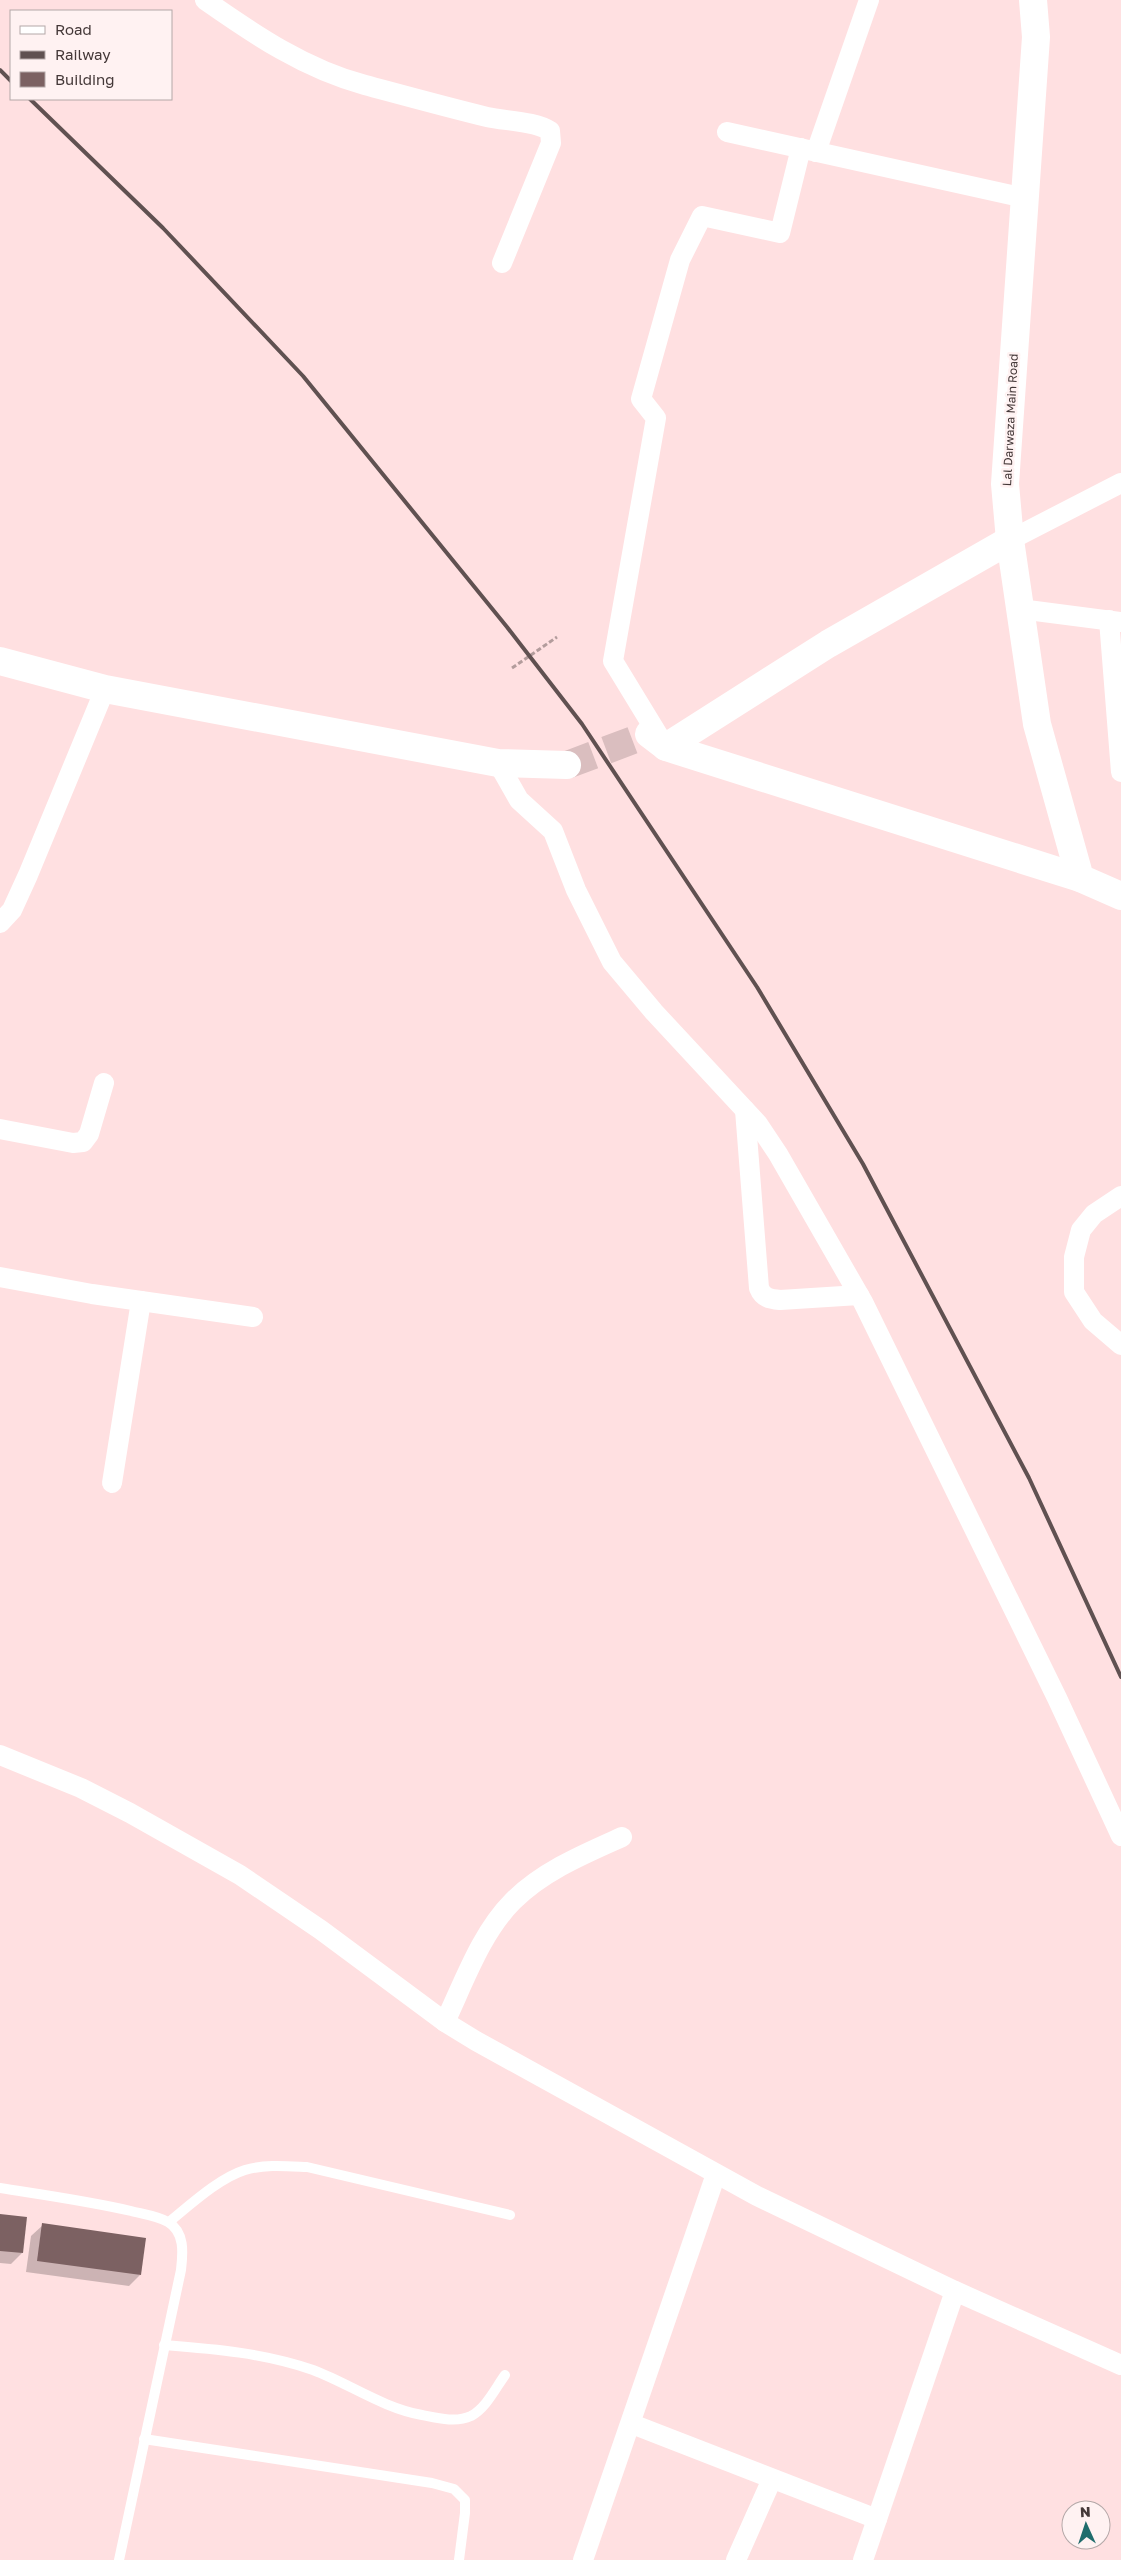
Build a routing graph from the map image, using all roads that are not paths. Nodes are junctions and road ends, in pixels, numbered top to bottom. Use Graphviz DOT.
graph roads {
  1 [pos="204,0"];
  2 [pos="868,0"];
  3 [pos="1033,0"];
  4 [pos="727,132"];
  5 [pos="808,150"];
  6 [pos="1025,198"];
  7 [pos="502,263"];
  8 [pos="1121,483"];
  9 [pos="1010,540"];
  10 [pos="1020,609"];
  11 [pos="1115,621"];
  12 [pos="0,661"];
  13 [pos="105,690"];
  14 [pos="658,740"];
  15 [pos="498,763"];
  16 [pos="567,765"];
  17 [pos="1121,772"];
  18 [pos="1080,878"];
  19 [pos="1121,896"];
  20 [pos="0,923"];
  21 [pos="104,1083"];
  22 [pos="745,1110"];
  23 [pos="0,1129"];
  24 [pos="1121,1196"];
  25 [pos="0,1277"];
  26 [pos="859,1295"];
  27 [pos="140,1301"];
  28 [pos="253,1317"];
  29 [pos="1121,1345"];
  30 [pos="112,1483"];
  31 [pos="0,1755"];
  32 [pos="1121,1836"];
  33 [pos="622,1837"];
  34 [pos="445,2022"];
  35 [pos="716,2174"];
  36 [pos="0,2188"];
  37 [pos="510,2215"];
  38 [pos="169,2222"];
  39 [pos="955,2291"];
  40 [pos="164,2344"];
  41 [pos="1121,2365"];
  42 [pos="505,2375"];
  43 [pos="632,2424"];
  44 [pos="144,2440"];
  45 [pos="772,2479"];
  46 [pos="877,2519"];
  47 [pos="119,2560"];
  48 [pos="459,2560"];
  49 [pos="583,2560"];
  50 [pos="736,2560"];
  51 [pos="863,2560"];
  1 -- 7 [label="street"];
  2 -- 5 [label="street"];
  3 -- 6 [label="main road, Lal Darwaza Main Road"];
  4 -- 5 [label="street"];
  5 -- 6 [label="street"];
  5 -- 14 [label="street"];
  6 -- 9 [label="main road, Lal Darwaza Main Road"];
  8 -- 9 [label="street"];
  9 -- 10 [label="main road, Lal Darwaza Main Road"];
  9 -- 14 [label="main road"];
  10 -- 11 [label="street"];
  10 -- 18 [label="main road, Lal Darwaza Main Road"];
  11 -- 17 [label="street"];
  12 -- 13 [label="main road"];
  13 -- 15 [label="main road"];
  13 -- 20 [label="street"];
  14 -- 18 [label="main road"];
  15 -- 16 [label="main road"];
  15 -- 22 [label="street"];
  18 -- 19 [label="main road"];
  21 -- 23 [label="street"];
  22 -- 26 [label="street"];
  22 -- 26 [label="street"];
  24 -- 29 [label="street"];
  25 -- 27 [label="street"];
  26 -- 32 [label="street"];
  27 -- 28 [label="street"];
  27 -- 30 [label="street"];
  31 -- 34 [label="street"];
  33 -- 34 [label="street"];
  34 -- 35 [label="street"];
  35 -- 39 [label="street"];
  35 -- 43 [label="street"];
  36 -- 38 [label="lane"];
  37 -- 38 [label="lane"];
  38 -- 40 [label="lane"];
  39 -- 41 [label="street"];
  39 -- 46 [label="street"];
  40 -- 42 [label="lane"];
  40 -- 44 [label="lane"];
  43 -- 45 [label="street"];
  43 -- 49 [label="street"];
  44 -- 47 [label="lane"];
  44 -- 48 [label="lane"];
  45 -- 46 [label="street"];
  45 -- 50 [label="street"];
  46 -- 51 [label="street"];
}
